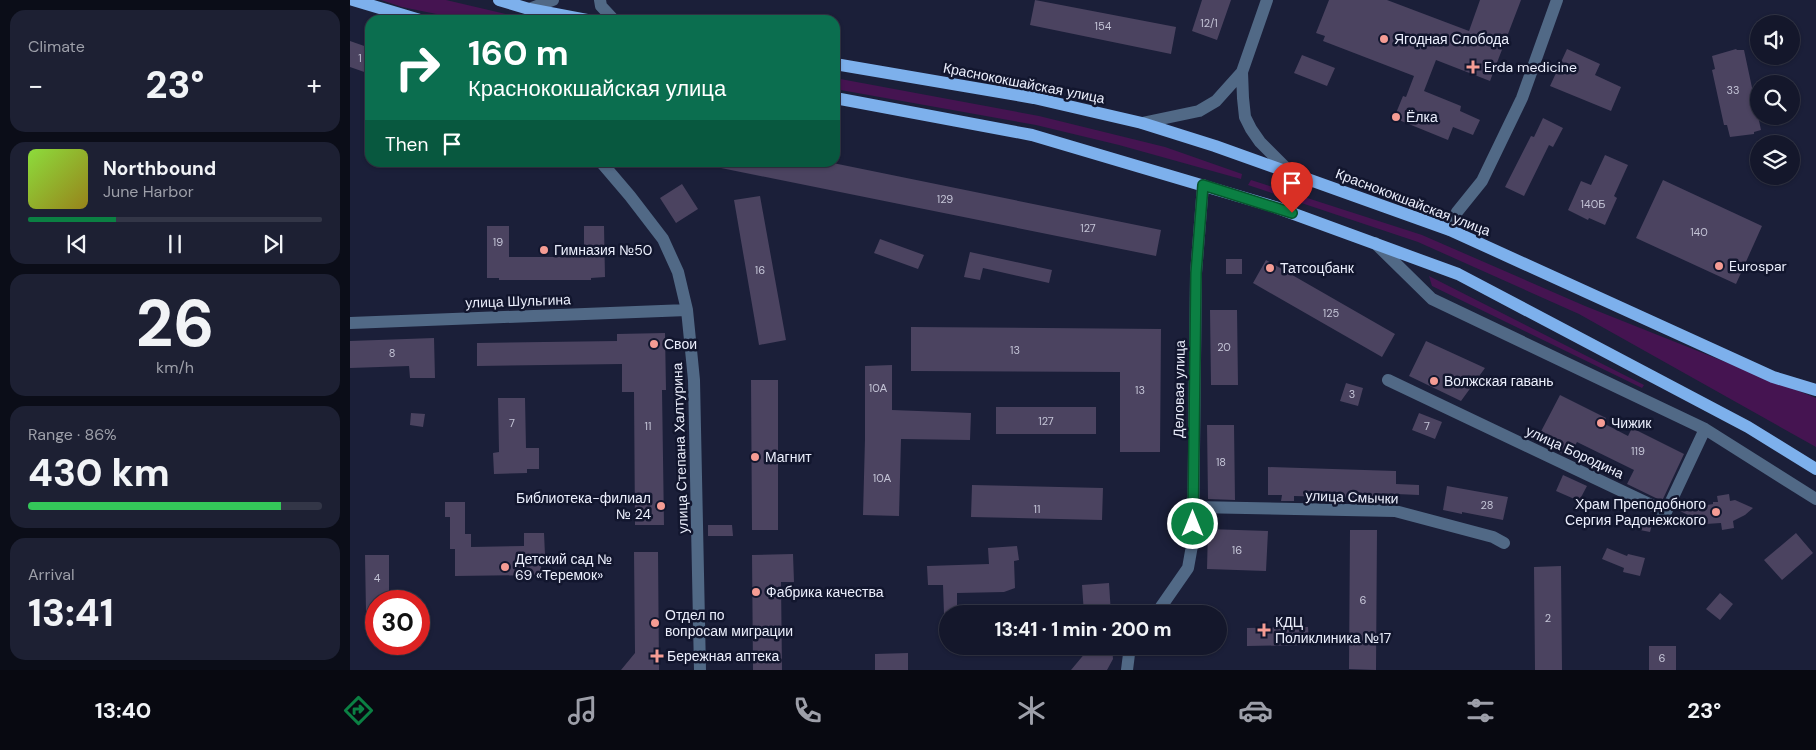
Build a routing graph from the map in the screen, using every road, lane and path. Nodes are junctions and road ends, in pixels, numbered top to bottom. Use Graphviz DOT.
graph roads {
  1 [pos="353,0"];
  2 [pos="499,0"];
  3 [pos="553,0"];
  4 [pos="600,0"];
  5 [pos="1268,0"];
  6 [pos="1557,0"];
  7 [pos="529,9"];
  8 [pos="403,15"];
  9 [pos="561,15"];
  10 [pos="609,15"];
  11 [pos="840,65"];
  12 [pos="1242,72"];
  13 [pos="840,99"];
  14 [pos="1142,123"];
  15 [pos="605,167"];
  16 [pos="1290,172"];
  17 [pos="1203,185"];
  18 [pos="1450,230"];
  19 [pos="1375,243"];
  20 [pos="688,310"];
  21 [pos="350,322"];
  22 [pos="1388,380"];
  23 [pos="1816,390"];
  24 [pos="1706,429"];
  25 [pos="1816,469"];
  26 [pos="1816,500"];
  27 [pos="1194,507"];
  28 [pos="1504,543"];
  29 [pos="1162,605"];
  30 [pos="1129,655"];
  31 [pos="700,670"];
  32 [pos="1127,670"];
  1 -- 8 [label="main road"];
  2 -- 7 [label="main road"];
  3 -- 7 [label="street"];
  4 -- 10 [label="street"];
  5 -- 12 [label="street"];
  6 -- 18 [label="street"];
  7 -- 9 [label="main road"];
  11 -- 14 [label="main road, Краснококшайская улица"];
  12 -- 14 [label="street"];
  12 -- 16 [label="street"];
  13 -- 17 [label="main road"];
  14 -- 16 [label="main road, Краснококшайская улица"];
  15 -- 20 [label="street, улица Степана Халтурина"];
  16 -- 18 [label="main road, Краснококшайская улица"];
  17 -- 19 [label="main road"];
  17 -- 27 [label="street, Деловая улица"];
  18 -- 23 [label="main road, Краснококшайская улица"];
  19 -- 24 [label="street"];
  19 -- 25 [label="main road"];
  20 -- 21 [label="street, улица Шульгина"];
  20 -- 31 [label="street, улица Степана Халтурина"];
  22 -- 24 [label="street, улица Бородина"];
  24 -- 26 [label="street"];
  27 -- 28 [label="street, улица Смычки"];
  27 -- 29 [label="street, Деловая улица"];
  30 -- 32 [label="street"];
}
